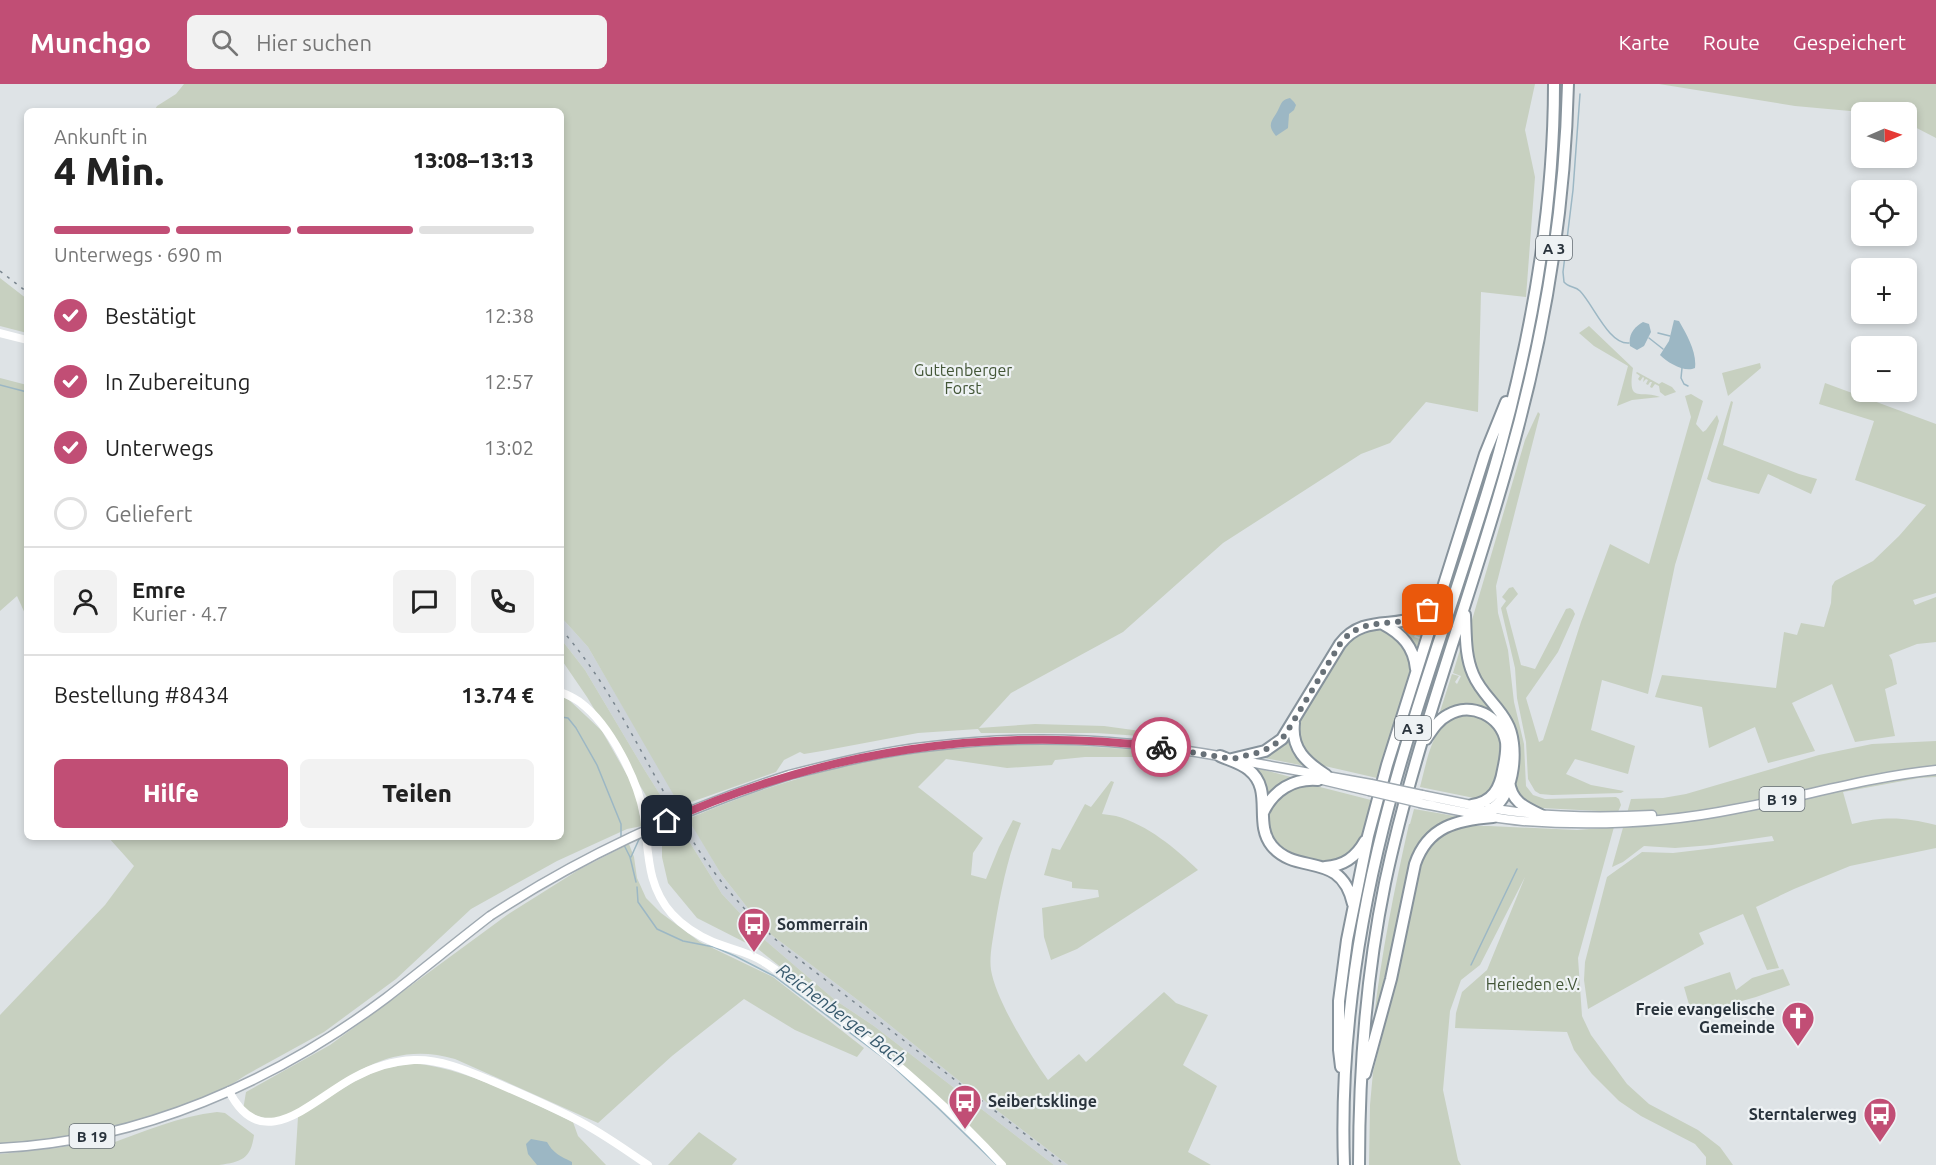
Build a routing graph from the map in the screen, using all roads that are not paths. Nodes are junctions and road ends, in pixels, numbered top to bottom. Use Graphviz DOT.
graph roads {
  1 [pos="1554,84"];
  2 [pos="1568,84"];
  3 [pos="0,333"];
  4 [pos="24,339"];
  5 [pos="1517,374"];
  6 [pos="1443,587"];
  7 [pos="1464,606"];
  8 [pos="1383,624"];
  9 [pos="1415,675"];
  10 [pos="564,694"];
  11 [pos="1295,719"];
  12 [pos="1422,744"];
  13 [pos="1220,756"];
  14 [pos="1232,759"];
  15 [pos="1936,765"];
  16 [pos="1936,770"];
  17 [pos="1322,777"];
  18 [pos="1505,782"];
  19 [pos="1474,810"];
  20 [pos="1493,813"];
  21 [pos="1541,815"];
  22 [pos="1262,816"];
  23 [pos="1629,819"];
  24 [pos="1611,820"];
  25 [pos="1368,836"];
  26 [pos="1325,867"];
  27 [pos="1353,909"];
  28 [pos="1344,1090"];
  29 [pos="229,1091"];
  30 [pos="1360,1092"];
  31 [pos="0,1148"];
  32 [pos="648,1165"];
  33 [pos="1002,1165"];
  34 [pos="1344,1165"];
  35 [pos="1359,1165"];
  1 -- 5 [label="highway, A 3"];
  2 -- 7 [label="highway, A 3"];
  3 -- 4 [label="main road"];
  5 -- 6 [label="highway"];
  5 -- 28 [label="highway, A 3"];
  6 -- 8 [label="highway"];
  6 -- 9 [label="highway, A 3"];
  7 -- 12 [label="highway, A 3"];
  7 -- 18 [label="highway, A 3"];
  8 -- 9 [label="highway, A 3"];
  8 -- 11 [label="highway"];
  9 -- 25 [label="highway, A 3"];
  10 -- 33 [label="main road"];
  11 -- 14 [label="highway, B 19"];
  11 -- 17 [label="highway"];
  12 -- 18 [label="highway"];
  12 -- 30 [label="highway, A 3"];
  13 -- 14 [label="main road, B 19"];
  13 -- 22 [label="highway"];
  13 -- 29 [label="main road, B 19, bridge"];
  14 -- 17 [label="main road, B 19"];
  15 -- 23 [label="main road, B 19"];
  16 -- 23 [label="main road, B 19"];
  17 -- 19 [label="main road, B 19, bridge"];
  17 -- 22 [label="highway, B 19"];
  18 -- 19 [label="highway"];
  18 -- 20 [label="highway, A 3"];
  18 -- 21 [label="highway"];
  19 -- 20 [label="highway"];
  20 -- 21 [label="main road, B 19"];
  20 -- 24 [label="main road, B 19"];
  20 -- 30 [label="highway"];
  21 -- 24 [label="main road, B 19"];
  22 -- 26 [label="highway"];
  23 -- 24 [label="main road, B 19"];
  25 -- 26 [label="highway"];
  25 -- 27 [label="highway, A 3"];
  26 -- 27 [label="highway, A 3"];
  27 -- 28 [label="highway, A 3"];
  28 -- 34 [label="highway, A 3"];
  29 -- 31 [label="main road, B 19"];
  29 -- 32 [label="main road"];
  30 -- 35 [label="highway, A 3"];
}
